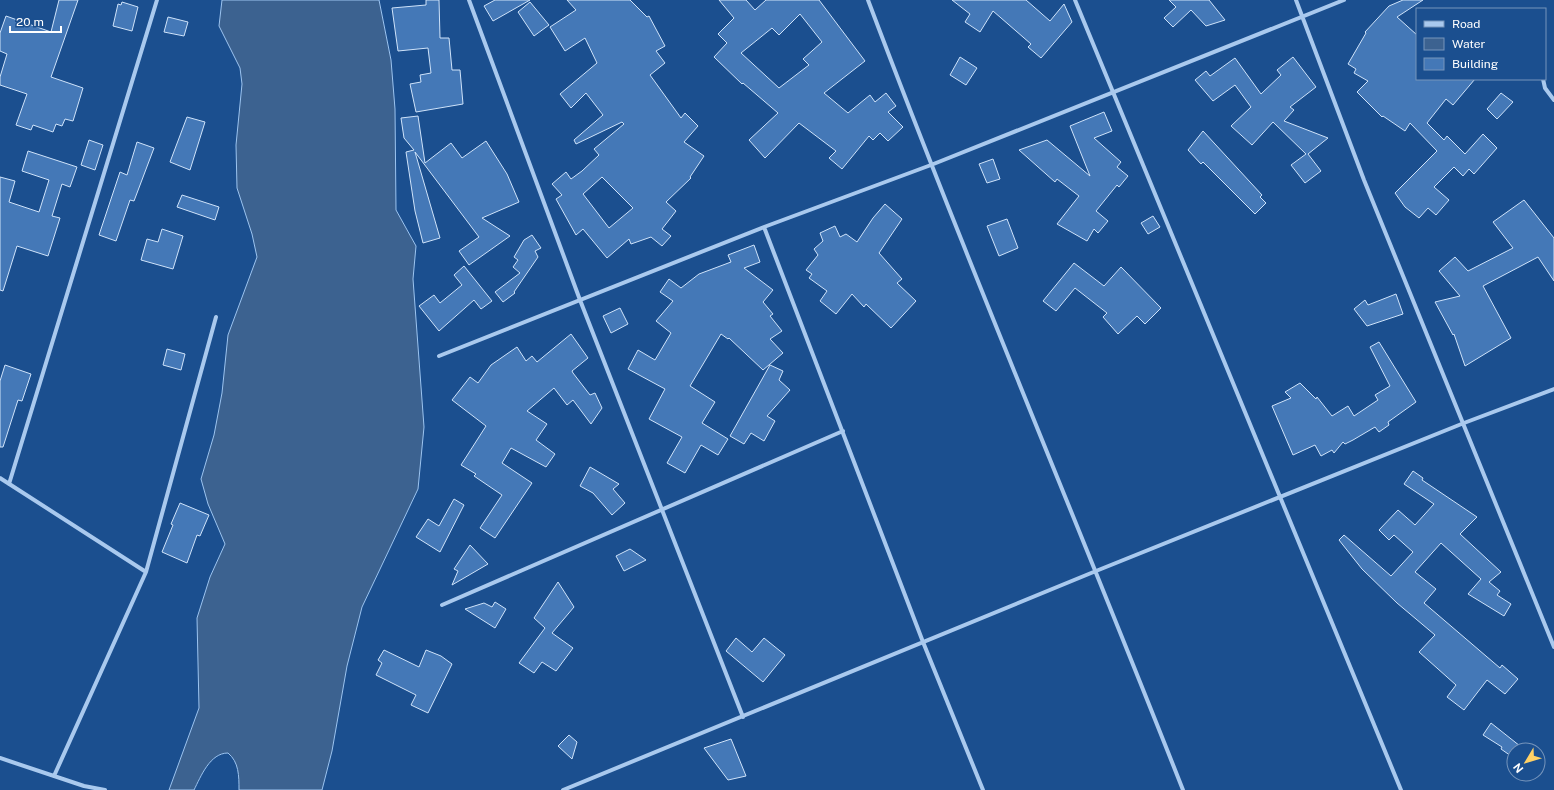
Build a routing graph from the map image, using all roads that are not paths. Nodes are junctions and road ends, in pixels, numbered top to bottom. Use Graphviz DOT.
graph roads {
  1 [pos="157,0"];
  2 [pos="469,0"];
  3 [pos="868,0"];
  4 [pos="1075,0"];
  5 [pos="1296,0"];
  6 [pos="1344,0"];
  7 [pos="1303,16"];
  8 [pos="1543,80"];
  9 [pos="1113,92"];
  10 [pos="1554,100"];
  11 [pos="930,165"];
  12 [pos="764,227"];
  13 [pos="580,300"];
  14 [pos="216,317"];
  15 [pos="439,356"];
  16 [pos="1554,389"];
  17 [pos="1464,423"];
  18 [pos="843,431"];
  19 [pos="0,478"];
  20 [pos="9,484"];
  21 [pos="1280,497"];
  22 [pos="661,510"];
  23 [pos="1096,571"];
  24 [pos="146,572"];
  25 [pos="442,605"];
  26 [pos="923,642"];
  27 [pos="1554,647"];
  28 [pos="743,716"];
  29 [pos="0,758"];
  30 [pos="54,776"];
  31 [pos="83,788"];
  32 [pos="106,790"];
  33 [pos="563,790"];
  34 [pos="983,790"];
  35 [pos="1183,790"];
  36 [pos="1401,790"];
  1 -- 20 [label="street"];
  2 -- 13 [label="street"];
  3 -- 11 [label="street"];
  4 -- 9 [label="street"];
  5 -- 7 [label="street"];
  6 -- 7 [label="street"];
  7 -- 9 [label="street"];
  7 -- 17 [label="street"];
  8 -- 10 [label="street"];
  9 -- 11 [label="street"];
  9 -- 21 [label="street"];
  11 -- 12 [label="street"];
  11 -- 23 [label="street"];
  12 -- 13 [label="street"];
  12 -- 18 [label="street"];
  13 -- 15 [label="street"];
  13 -- 22 [label="street"];
  14 -- 24 [label="street"];
  16 -- 17 [label="street"];
  17 -- 21 [label="street"];
  17 -- 27 [label="street"];
  18 -- 22 [label="street"];
  18 -- 26 [label="street"];
  19 -- 20 [label="street"];
  20 -- 24 [label="street"];
  21 -- 23 [label="street"];
  21 -- 36 [label="street"];
  22 -- 25 [label="street"];
  22 -- 28 [label="street"];
  23 -- 26 [label="street"];
  23 -- 35 [label="street"];
  24 -- 30 [label="street"];
  26 -- 28 [label="street"];
  26 -- 34 [label="street"];
  28 -- 33 [label="street"];
  29 -- 30 [label="street"];
  30 -- 31 [label="street"];
  31 -- 32 [label="street"];
}
